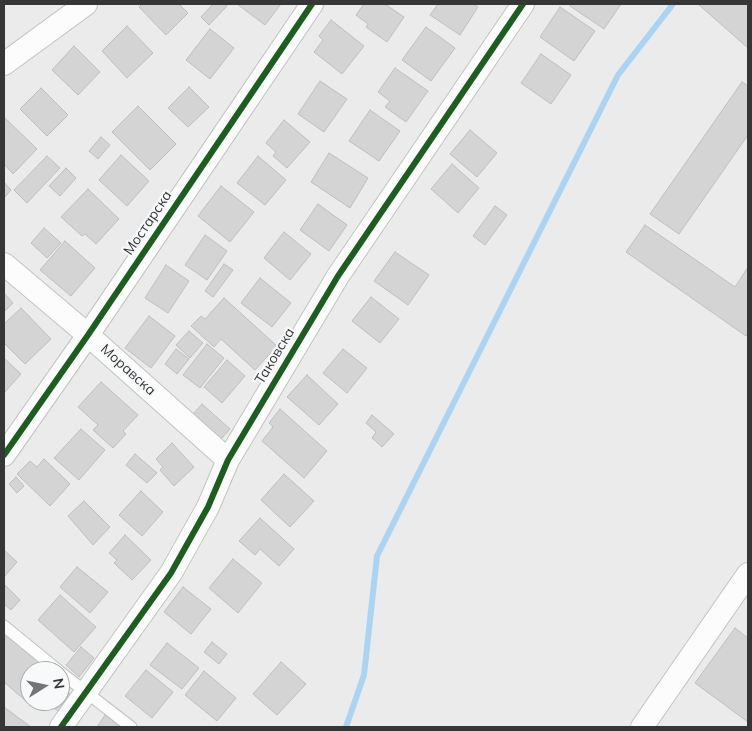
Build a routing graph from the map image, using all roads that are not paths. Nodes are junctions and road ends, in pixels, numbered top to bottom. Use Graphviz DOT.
graph roads {
  1 [pos="86,4"];
  2 [pos="312,4"];
  3 [pos="523,4"];
  4 [pos="4,64"];
  5 [pos="4,264"];
  6 [pos="88,335"];
  7 [pos="4,454"];
  8 [pos="228,460"];
  9 [pos="748,574"];
  10 [pos="4,626"];
  11 [pos="46,661"];
  12 [pos="70,681"];
  13 [pos="84,692"];
  14 [pos="61,727"];
  15 [pos="131,727"];
  16 [pos="642,727"];
  1 -- 4 [label="street"];
  2 -- 6 [label="street, Мостарска"];
  3 -- 8 [label="street, Таковска"];
  5 -- 6 [label="street, Моравска"];
  6 -- 7 [label="street, Мостарска"];
  6 -- 8 [label="street, Моравска"];
  8 -- 13 [label="street, Таковска"];
  9 -- 16 [label="street"];
  10 -- 11 [label="lane"];
  12 -- 13 [label="lane"];
  13 -- 14 [label="street, Таковска"];
  13 -- 15 [label="lane"];
}
